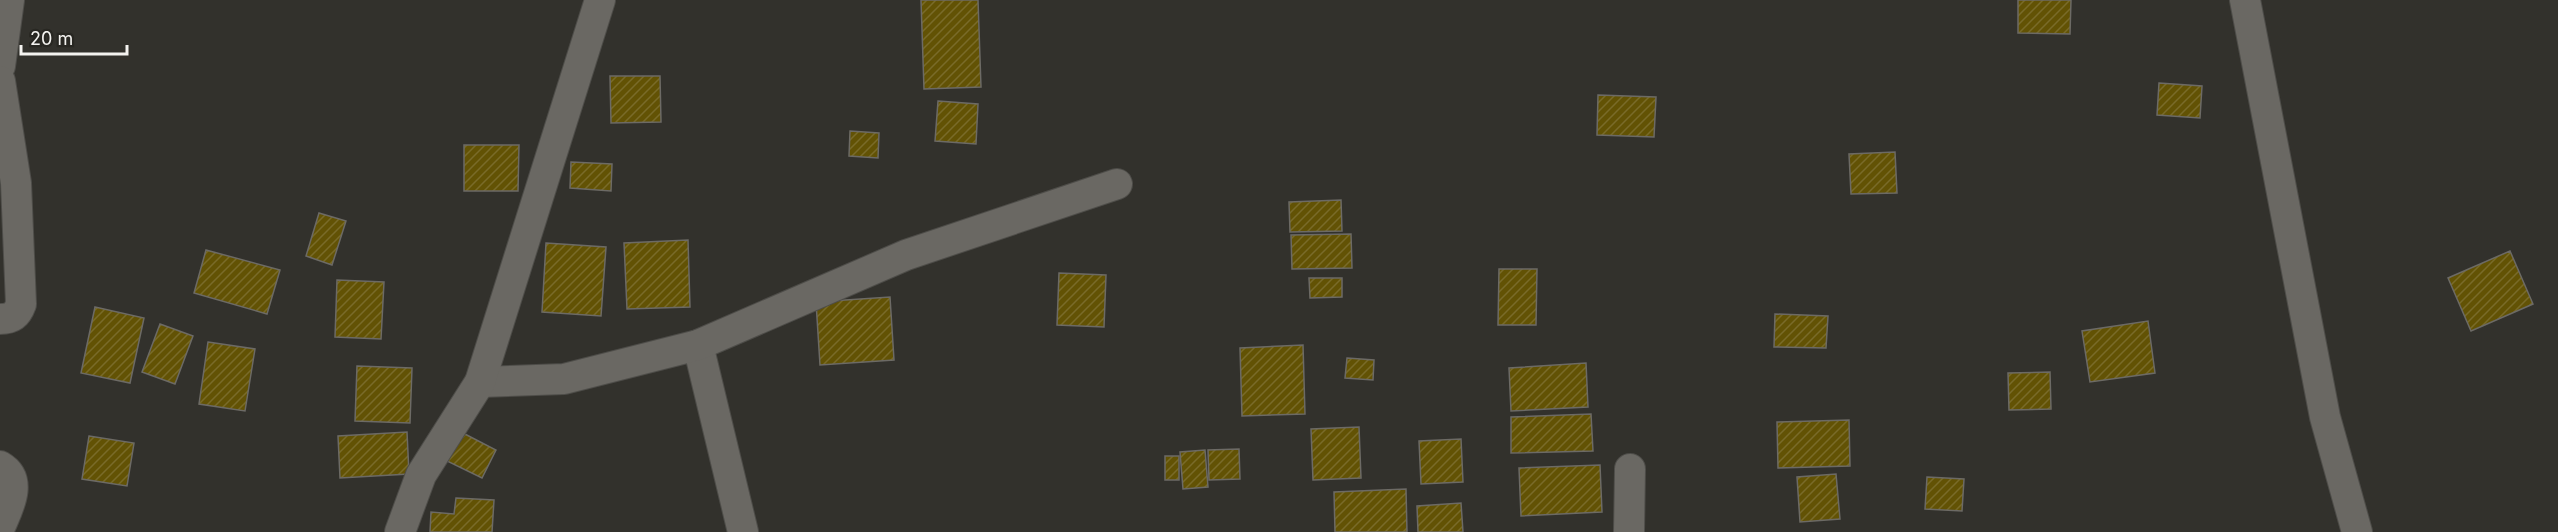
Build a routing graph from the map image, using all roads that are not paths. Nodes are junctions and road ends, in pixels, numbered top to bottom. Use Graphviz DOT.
graph roads {
  1 [pos="9,0"];
  2 [pos="600,0"];
  3 [pos="2245,0"];
  4 [pos="0,66"];
  5 [pos="0,81"];
  6 [pos="1117,184"];
  7 [pos="0,319"];
  8 [pos="698,345"];
  9 [pos="480,382"];
  10 [pos="0,466"];
  11 [pos="1630,469"];
  12 [pos="0,527"];
  13 [pos="400,532"];
  14 [pos="743,532"];
  15 [pos="1629,532"];
  16 [pos="2357,532"];
  1 -- 4 [label="street"];
  2 -- 9 [label="street"];
  3 -- 16 [label="street"];
  5 -- 7 [label="street"];
  6 -- 8 [label="street"];
  8 -- 9 [label="street"];
  8 -- 14 [label="street"];
  9 -- 13 [label="street"];
  10 -- 12 [label="street"];
  11 -- 15 [label="street"];
}
